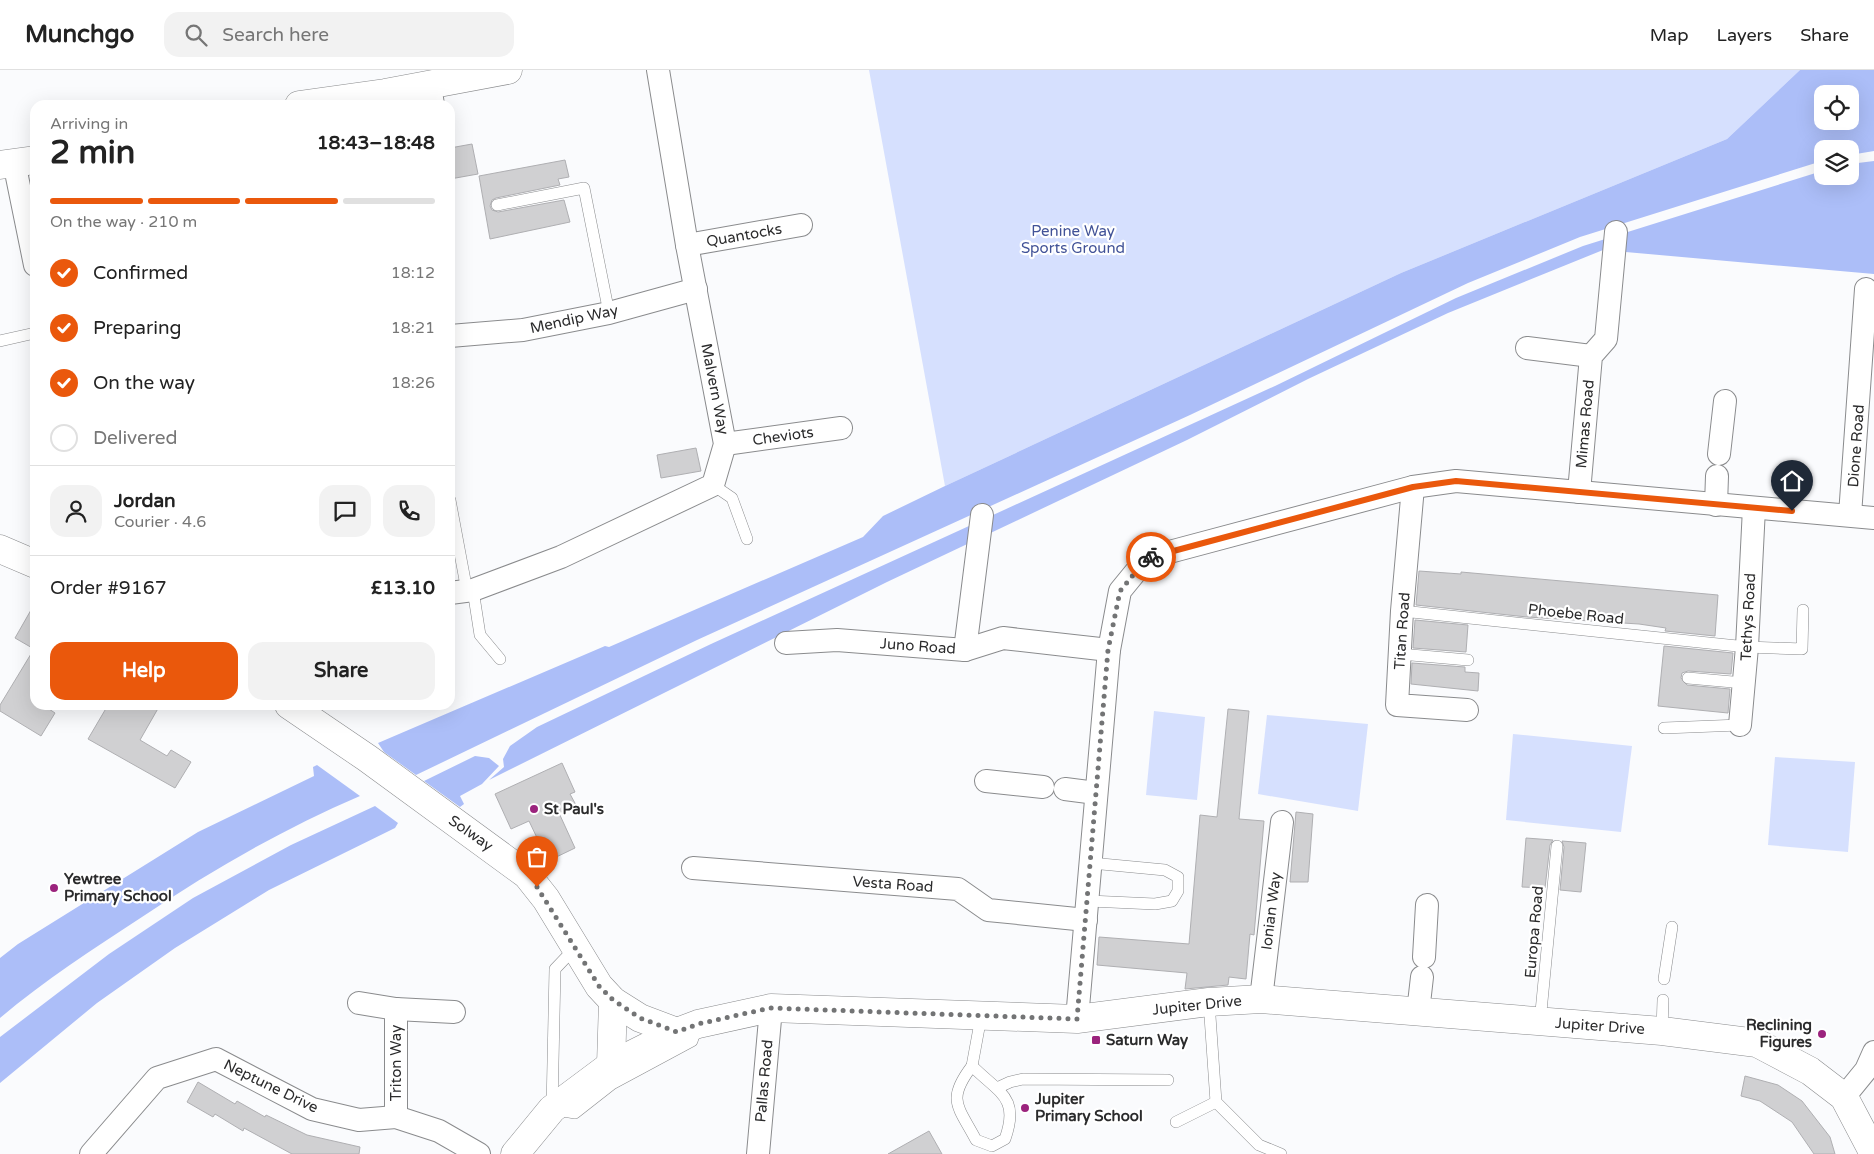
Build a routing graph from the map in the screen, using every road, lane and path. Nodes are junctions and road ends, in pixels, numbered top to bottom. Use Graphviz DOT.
graph roads {
  1 [pos="508,70"];
  2 [pos="658,70"];
  3 [pos="431,95"];
  4 [pos="386,99"];
  5 [pos="372,100"];
  6 [pos="16,162"];
  7 [pos="497,205"];
  8 [pos="801,225"];
  9 [pos="1616,232"];
  10 [pos="30,238"];
  11 [pos="687,245"];
  12 [pos="696,289"];
  13 [pos="1866,289"];
  14 [pos="610,313"];
  15 [pos="30,335"];
  16 [pos="455,336"];
  17 [pos="0,341"];
  18 [pos="1527,348"];
  19 [pos="1592,356"];
  20 [pos="1867,376"];
  21 [pos="1725,401"];
  22 [pos="841,428"];
  23 [pos="725,444"];
  24 [pos="713,485"];
  25 [pos="1413,487"];
  26 [pos="1579,492"];
  27 [pos="1716,504"];
  28 [pos="1754,508"];
  29 [pos="982,515"];
  30 [pos="1850,515"];
  31 [pos="1874,518"];
  32 [pos="455,535"];
  33 [pos="747,539"];
  34 [pos="0,549"];
  35 [pos="30,562"];
  36 [pos="463,592"];
  37 [pos="1803,610"];
  38 [pos="1402,611"];
  39 [pos="786,644"];
  40 [pos="1747,647"];
  41 [pos="965,650"];
  42 [pos="1108,650"];
  43 [pos="1400,654"];
  44 [pos="500,659"];
  45 [pos="1468,660"];
  46 [pos="1688,678"];
  47 [pos="1744,683"];
  48 [pos="296,710"];
  49 [pos="1468,710"];
  50 [pos="1740,726"];
  51 [pos="1664,728"];
  52 [pos="986,781"];
  53 [pos="1096,793"];
  54 [pos="1282,822"];
  55 [pos="1556,846"];
  56 [pos="1091,863"];
  57 [pos="694,868"];
  58 [pos="1427,905"];
  59 [pos="1087,910"];
  60 [pos="1672,927"];
  61 [pos="576,946"];
  62 [pos="1664,979"];
  63 [pos="1261,999"];
  64 [pos="613,1000"];
  65 [pos="1663,1000"];
  66 [pos="1209,1002"];
  67 [pos="359,1003"];
  68 [pos="770,1008"];
  69 [pos="396,1009"];
  70 [pos="454,1012"];
  71 [pos="1418,1012"];
  72 [pos="981,1017"];
  73 [pos="1077,1019"];
  74 [pos="1540,1022"];
  75 [pos="687,1028"];
  76 [pos="1662,1031"];
  77 [pos="1874,1052"];
  78 [pos="611,1064"];
  79 [pos="972,1066"];
  80 [pos="1168,1080"];
  81 [pos="997,1088"];
  82 [pos="1844,1097"];
  83 [pos="1216,1102"];
  84 [pos="552,1109"];
  85 [pos="396,1117"];
  86 [pos="1176,1122"];
  87 [pos="91,1154"];
  88 [pos="479,1154"];
  89 [pos="515,1154"];
  90 [pos="758,1154"];
  91 [pos="1281,1154"];
  92 [pos="1874,1154"];
  1 -- 3 [label="street"];
  2 -- 11 [label="street, Malvern Way"];
  3 -- 4 [label="street"];
  4 -- 5 [label="street"];
  6 -- 10 [label="street"];
  7 -- 14 [label="lane"];
  8 -- 11 [label="street, Quantocks"];
  9 -- 19 [label="street"];
  11 -- 12 [label="street, Malvern Way"];
  12 -- 14 [label="street, Mendip Way"];
  12 -- 23 [label="street, Malvern Way"];
  13 -- 20 [label="street, Dione Road"];
  14 -- 16 [label="street, Mendip Way"];
  15 -- 17 [label="lane"];
  18 -- 19 [label="street"];
  19 -- 26 [label="street, Mimas Road"];
  20 -- 30 [label="street, Dione Road"];
  21 -- 27 [label="street"];
  22 -- 23 [label="street, Cheviots"];
  23 -- 24 [label="street, Malvern Way"];
  24 -- 33 [label="lane"];
  24 -- 36 [label="street"];
  25 -- 26 [label="street"];
  25 -- 38 [label="street, Titan Road"];
  25 -- 42 [label="street"];
  26 -- 27 [label="street"];
  27 -- 28 [label="street"];
  28 -- 30 [label="street"];
  28 -- 40 [label="street, Tethys Road"];
  29 -- 41 [label="street"];
  30 -- 31 [label="street"];
  32 -- 36 [label="lane"];
  34 -- 35 [label="street"];
  36 -- 44 [label="lane"];
  37 -- 40 [label="lane, Phoebe Road"];
  38 -- 40 [label="lane, Phoebe Road"];
  38 -- 43 [label="street, Titan Road"];
  39 -- 41 [label="street, Juno Road"];
  40 -- 47 [label="street, Tethys Road"];
  41 -- 42 [label="street, Juno Road"];
  42 -- 53 [label="street"];
  43 -- 45 [label="lane"];
  43 -- 49 [label="street, Titan Road"];
  46 -- 47 [label="lane"];
  47 -- 50 [label="street, Tethys Road"];
  48 -- 61 [label="street, Solway"];
  50 -- 51 [label="lane"];
  52 -- 53 [label="street"];
  53 -- 56 [label="street"];
  54 -- 63 [label="street, Ionian Way"];
  55 -- 74 [label="lane, Europa Road"];
  56 -- 59 [label="street"];
  56 -- 59 [label="lane"];
  57 -- 59 [label="street, Vesta Road"];
  58 -- 71 [label="street"];
  59 -- 73 [label="street"];
  60 -- 62 [label="lane"];
  61 -- 64 [label="street, Solway"];
  61 -- 84 [label="lane"];
  63 -- 66 [label="street, Jupiter Drive"];
  63 -- 71 [label="street, Jupiter Drive"];
  64 -- 75 [label="street, Solway"];
  64 -- 78 [label="street"];
  65 -- 76 [label="lane"];
  66 -- 73 [label="street, Jupiter Drive"];
  66 -- 83 [label="lane"];
  67 -- 69 [label="street, Triton Way"];
  68 -- 72 [label="street, Jupiter Drive"];
  68 -- 75 [label="street, Jupiter Drive"];
  68 -- 90 [label="street, Pallas Road"];
  69 -- 70 [label="street, Triton Way"];
  69 -- 85 [label="street, Triton Way"];
  71 -- 74 [label="street, Jupiter Drive"];
  72 -- 73 [label="street, Jupiter Drive"];
  72 -- 79 [label="lane"];
  74 -- 76 [label="street, Jupiter Drive"];
  75 -- 78 [label="street, Jupiter Drive"];
  75 -- 84 [label="lane"];
  76 -- 82 [label="street, Jupiter Drive"];
  77 -- 82 [label="street"];
  78 -- 84 [label="street, Jupiter Drive"];
  79 -- 81 [label="lane"];
  79 -- 81 [label="lane"];
  80 -- 81 [label="lane"];
  82 -- 92 [label="street, Jupiter Drive"];
  83 -- 86 [label="lane"];
  83 -- 91 [label="lane"];
  84 -- 89 [label="street, Jupiter Drive"];
  85 -- 87 [label="street, Neptune Drive"];
  85 -- 88 [label="street, Neptune Drive"];
}
